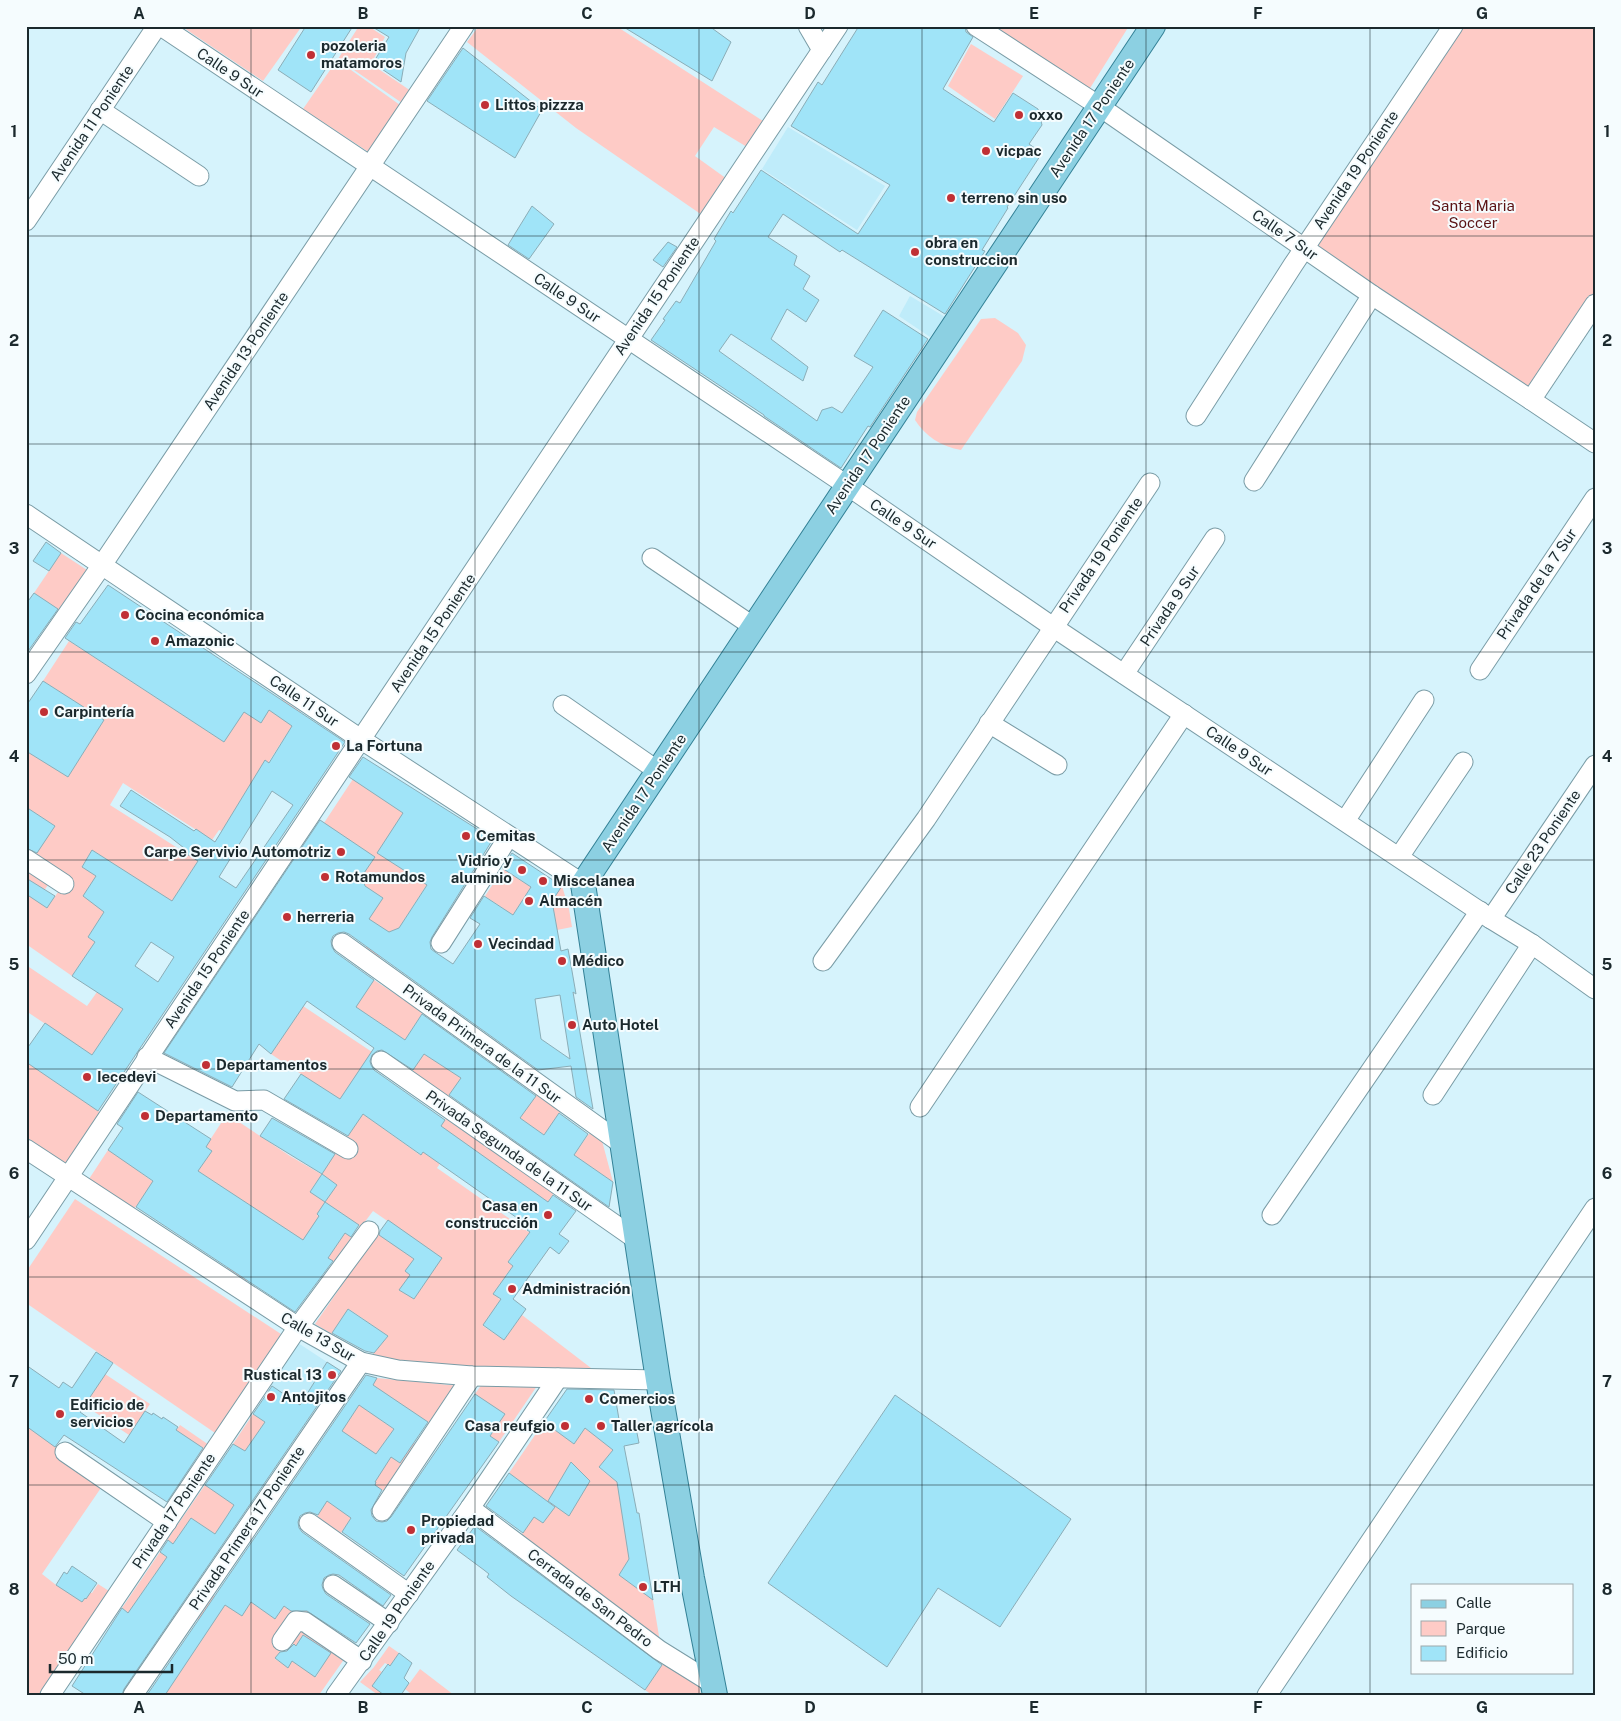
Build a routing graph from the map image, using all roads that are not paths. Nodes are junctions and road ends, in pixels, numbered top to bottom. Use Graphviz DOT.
graph roads {
  1 [pos="159,26"];
  2 [pos="464,26"];
  3 [pos="808,26"];
  4 [pos="976,26"];
  5 [pos="1153,26"];
  6 [pos="1453,26"];
  7 [pos="831,27"];
  8 [pos="822,50"];
  9 [pos="1100,107"];
  10 [pos="100,110"];
  11 [pos="370,166"];
  12 [pos="199,176"];
  13 [pos="26,221"];
  14 [pos="1304,249"];
  15 [pos="1372,296"];
  16 [pos="1595,304"];
  17 [pos="628,340"];
  18 [pos="1531,400"];
  19 [pos="1196,416"];
  20 [pos="1595,443"];
  21 [pos="1254,481"];
  22 [pos="1150,482"];
  23 [pos="848,486"];
  24 [pos="1595,498"];
  25 [pos="26,514"];
  26 [pos="1215,538"];
  27 [pos="652,558"];
  28 [pos="102,565"];
  29 [pos="754,626"];
  30 [pos="1053,627"];
  31 [pos="1480,670"];
  32 [pos="26,674"];
  33 [pos="1124,674"];
  34 [pos="1424,700"];
  35 [pos="563,705"];
  36 [pos="1184,714"];
  37 [pos="989,723"];
  38 [pos="362,740"];
  39 [pos="1463,762"];
  40 [pos="1057,765"];
  41 [pos="1595,765"];
  42 [pos="658,771"];
  43 [pos="1345,821"];
  44 [pos="509,836"];
  45 [pos="1399,857"];
  46 [pos="26,858"];
  47 [pos="64,884"];
  48 [pos="583,884"];
  49 [pos="1485,915"];
  50 [pos="342,943"];
  51 [pos="441,943"];
  52 [pos="1532,944"];
  53 [pos="823,961"];
  54 [pos="1595,989"];
  55 [pos="147,1057"];
  56 [pos="381,1061"];
  57 [pos="1433,1095"];
  58 [pos="920,1107"];
  59 [pos="622,1144"];
  60 [pos="26,1149"];
  61 [pos="348,1149"];
  62 [pos="68,1177"];
  63 [pos="1595,1208"];
  64 [pos="1272,1215"];
  65 [pos="369,1230"];
  66 [pos="1588,1233"];
  67 [pos="26,1240"];
  68 [pos="637,1240"];
  69 [pos="298,1327"];
  70 [pos="361,1362"];
  71 [pos="472,1376"];
  72 [pos="558,1378"];
  73 [pos="658,1380"];
  74 [pos="65,1452"];
  75 [pos="470,1508"];
  76 [pos="382,1511"];
  77 [pos="166,1522"];
  78 [pos="309,1523"];
  79 [pos="333,1585"];
  80 [pos="409,1594"];
  81 [pos="389,1623"];
  82 [pos="282,1642"];
  83 [pos="362,1662"];
  84 [pos="714,1689"];
  85 [pos="50,1695"];
  86 [pos="133,1695"];
  87 [pos="336,1695"];
  88 [pos="1267,1695"];
  1 -- 10 [label="street, Avenida 11 Poniente"];
  1 -- 11 [label="street, Calle 9 Sur"];
  2 -- 11 [label="street, Avenida 13 Poniente"];
  3 -- 8 [label="street"];
  4 -- 9 [label="street, Calle 7 Sur"];
  5 -- 9 [label="main road, Avenida 17 Poniente"];
  6 -- 14 [label="street, Avenida 19 Poniente"];
  7 -- 8 [label="street, Avenida 15 Poniente"];
  8 -- 17 [label="street, Avenida 15 Poniente"];
  9 -- 14 [label="street, Calle 7 Sur"];
  9 -- 23 [label="main road, Avenida 17 Poniente"];
  10 -- 12 [label="street"];
  10 -- 13 [label="street, Avenida 11 Poniente"];
  11 -- 17 [label="street, Calle 9 Sur"];
  11 -- 28 [label="street, Avenida 13 Poniente"];
  14 -- 15 [label="street, Calle 7 Sur"];
  14 -- 19 [label="street, Avenida 19 Poniente"];
  15 -- 18 [label="street, Calle 7 Sur"];
  15 -- 21 [label="street"];
  16 -- 18 [label="street"];
  17 -- 23 [label="street, Calle 9 Sur"];
  17 -- 38 [label="street, Avenida 15 Poniente"];
  18 -- 20 [label="street, Calle 7 Sur"];
  22 -- 30 [label="street, Privada 19 Poniente"];
  23 -- 29 [label="main road, Avenida 17 Poniente"];
  23 -- 30 [label="street, Calle 9 Sur"];
  24 -- 31 [label="street, Privada de la 7 Sur"];
  25 -- 28 [label="street, Calle 11 Sur"];
  26 -- 33 [label="street, Privada 9 Sur"];
  27 -- 29 [label="street"];
  28 -- 32 [label="street, Avenida 13 Poniente"];
  28 -- 38 [label="street, Calle 11 Sur"];
  29 -- 42 [label="main road, Avenida 17 Poniente"];
  30 -- 33 [label="street, Calle 9 Sur"];
  30 -- 37 [label="street, Privada 19 Poniente"];
  33 -- 36 [label="street, Calle 9 Sur"];
  34 -- 43 [label="street"];
  35 -- 42 [label="street"];
  36 -- 43 [label="street, Calle 9 Sur"];
  36 -- 58 [label="street"];
  37 -- 40 [label="street"];
  37 -- 53 [label="street, Privada 19 Poniente"];
  38 -- 44 [label="street, Calle 11 Sur"];
  38 -- 55 [label="street, Avenida 15 Poniente"];
  39 -- 45 [label="street"];
  41 -- 49 [label="street, Calle 23 Poniente"];
  42 -- 48 [label="main road, Avenida 17 Poniente"];
  43 -- 45 [label="street, Calle 9 Sur"];
  44 -- 48 [label="street, Calle 11 Sur"];
  44 -- 51 [label="street"];
  45 -- 49 [label="street, Calle 9 Sur"];
  46 -- 47 [label="street"];
  48 -- 59 [label="main road"];
  49 -- 52 [label="street, Calle 9 Sur"];
  49 -- 64 [label="street, Calle 23 Poniente"];
  50 -- 59 [label="street, Privada Primera de la 11 Sur"];
  52 -- 54 [label="street, Calle 9 Sur"];
  52 -- 57 [label="street"];
  55 -- 61 [label="street"];
  55 -- 62 [label="street, Avenida 15 Poniente"];
  56 -- 68 [label="street, Privada Segunda de la 11 Sur"];
  59 -- 68 [label="main road"];
  60 -- 62 [label="street, Calle 13 Sur"];
  62 -- 67 [label="street, Avenida 15 Poniente"];
  62 -- 69 [label="street, Calle 13 Sur"];
  63 -- 66 [label="street"];
  65 -- 69 [label="street, Privada 17 Poniente"];
  66 -- 88 [label="street"];
  68 -- 73 [label="main road"];
  69 -- 70 [label="street, Calle 13 Sur"];
  69 -- 77 [label="street, Privada 17 Poniente"];
  70 -- 71 [label="street, Calle 13 Sur"];
  70 -- 86 [label="street, Privada Primera 17 Poniente"];
  71 -- 72 [label="street, Calle 13 Sur"];
  71 -- 76 [label="street"];
  72 -- 73 [label="street, Calle 13 Sur"];
  72 -- 75 [label="street, Calle 19 Poniente"];
  73 -- 84 [label="main road"];
  74 -- 77 [label="street"];
  75 -- 80 [label="street, Calle 19 Poniente"];
  75 -- 84 [label="street, Cerrada de San Pedro"];
  77 -- 85 [label="street, Privada 17 Poniente"];
  78 -- 80 [label="street"];
  79 -- 81 [label="street"];
  80 -- 81 [label="street, Calle 19 Poniente"];
  81 -- 83 [label="street, Calle 19 Poniente"];
  82 -- 83 [label="street"];
  83 -- 87 [label="street, Calle 19 Poniente"];
}
